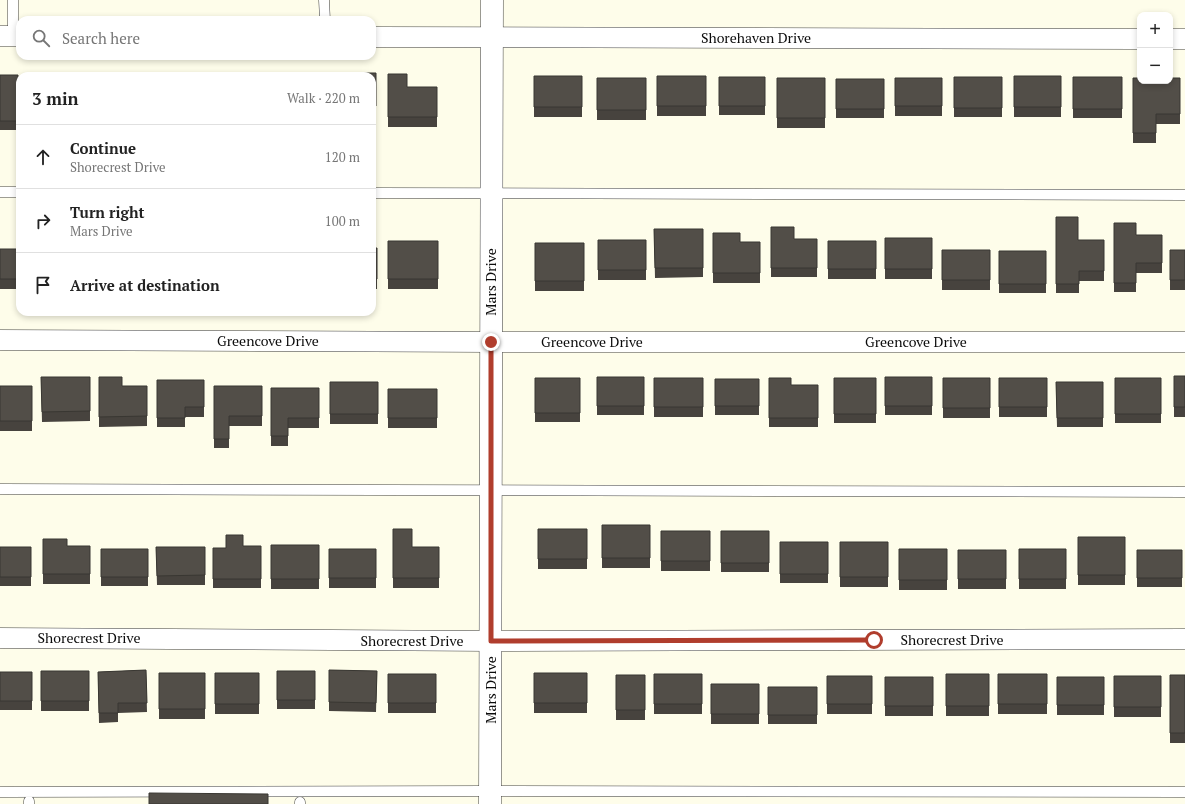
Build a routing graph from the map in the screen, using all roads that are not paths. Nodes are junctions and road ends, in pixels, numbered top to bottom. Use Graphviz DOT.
graph roads {
  1 [pos="13,0"];
  2 [pos="324,0"];
  3 [pos="492,0"];
  4 [pos="325,16"];
  5 [pos="11,36"];
  6 [pos="376,37"];
  7 [pos="492,37"];
  8 [pos="1137,39"];
  9 [pos="1173,39"];
  10 [pos="1185,39"];
  11 [pos="0,192"];
  12 [pos="16,192"];
  13 [pos="376,193"];
  14 [pos="491,193"];
  15 [pos="1185,195"];
  16 [pos="0,340"];
  17 [pos="491,342"];
  18 [pos="1185,342"];
  19 [pos="0,489"];
  20 [pos="491,491"];
  21 [pos="1185,492"];
  22 [pos="0,638"];
  23 [pos="1185,639"];
  24 [pos="491,641"];
  25 [pos="0,792"];
  26 [pos="1185,792"];
  27 [pos="490,798"];
  1 -- 5 [label="lane"];
  2 -- 4 [label="lane"];
  3 -- 7 [label="street, Mars Drive"];
  6 -- 7 [label="street, Shorehaven Drive"];
  7 -- 8 [label="street, Shorehaven Drive"];
  7 -- 14 [label="street, Mars Drive"];
  9 -- 10 [label="street"];
  11 -- 12 [label="lane"];
  13 -- 14 [label="lane"];
  14 -- 15 [label="lane"];
  14 -- 17 [label="street, Mars Drive"];
  16 -- 17 [label="street, Greencove Drive"];
  17 -- 18 [label="street, Greencove Drive"];
  17 -- 20 [label="street, Mars Drive"];
  19 -- 20 [label="lane"];
  20 -- 21 [label="lane"];
  20 -- 24 [label="street, Mars Drive"];
  22 -- 24 [label="street, Shorecrest Drive"];
  23 -- 24 [label="street, Shorecrest Drive"];
  24 -- 27 [label="street, Mars Drive"];
  25 -- 27 [label="lane"];
  26 -- 27 [label="lane"];
}
